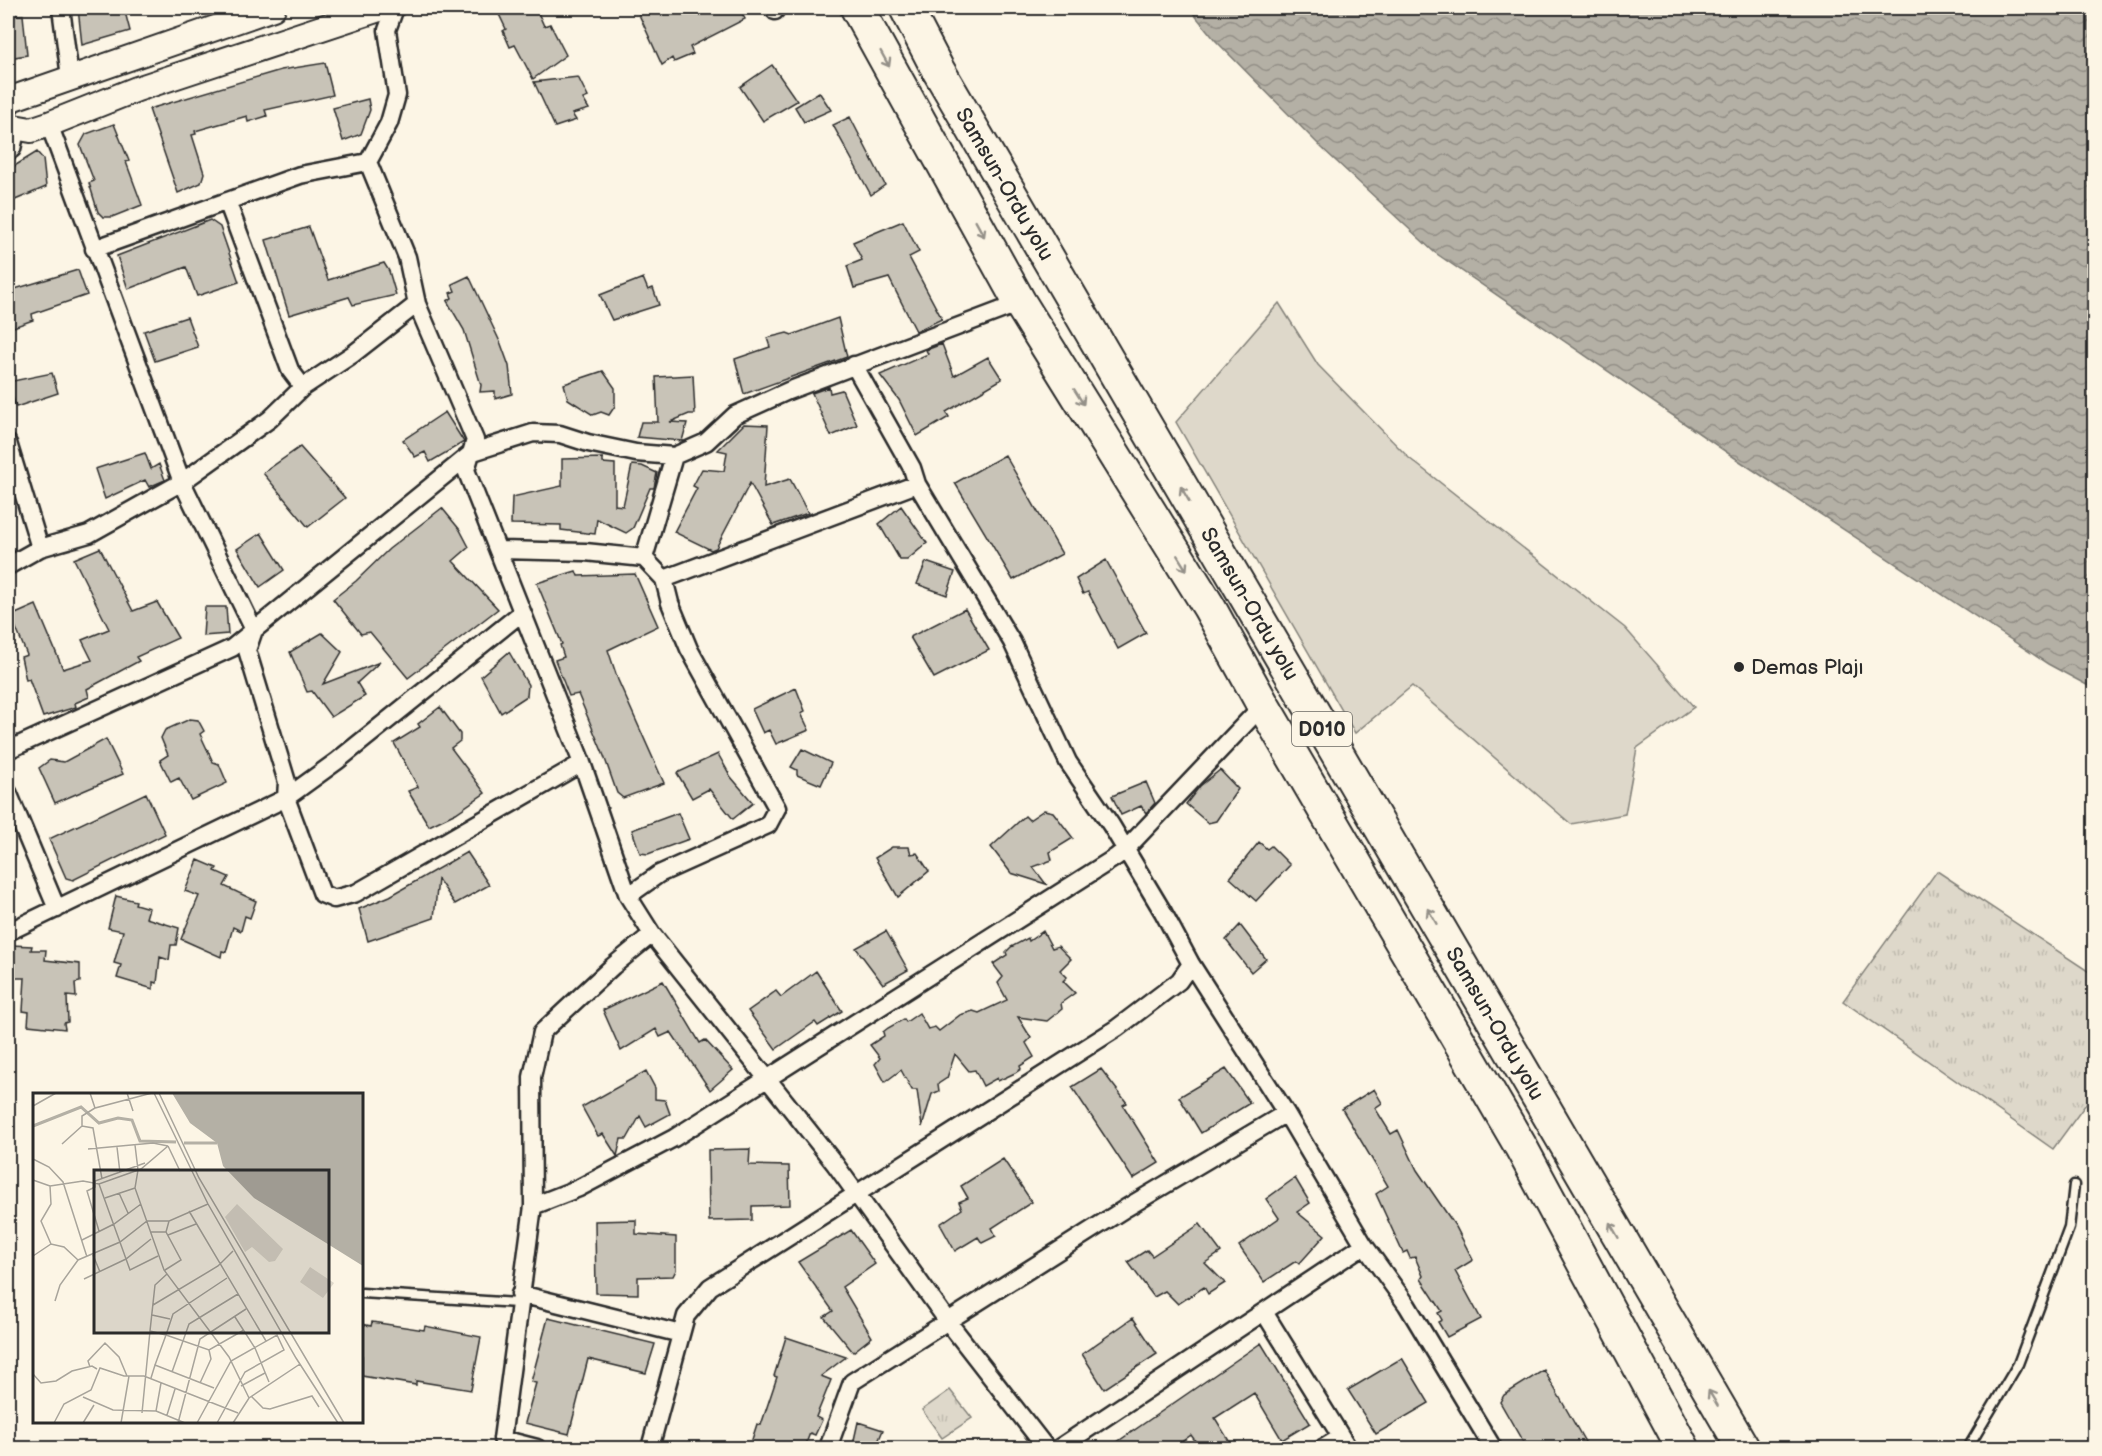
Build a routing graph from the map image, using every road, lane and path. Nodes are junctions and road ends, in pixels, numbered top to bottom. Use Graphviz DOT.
graph roads {
  1 [pos="61,8"];
  2 [pos="273,8"];
  3 [pos="382,8"];
  4 [pos="395,8"];
  5 [pos="857,8"];
  6 [pos="906,8"];
  7 [pos="230,15"];
  8 [pos="70,77"];
  9 [pos="8,103"];
  10 [pos="49,124"];
  11 [pos="8,128"];
  12 [pos="8,151"];
  13 [pos="368,162"];
  14 [pos="227,201"];
  15 [pos="94,249"];
  16 [pos="1020,303"];
  17 [pos="417,304"];
  18 [pos="854,365"];
  19 [pos="303,387"];
  20 [pos="8,443"];
  21 [pos="473,452"];
  22 [pos="674,456"];
  23 [pos="182,482"];
  24 [pos="917,484"];
  25 [pos="40,548"];
  26 [pos="498,550"];
  27 [pos="644,558"];
  28 [pos="8,566"];
  29 [pos="664,579"];
  30 [pos="520,614"];
  31 [pos="254,630"];
  32 [pos="1263,705"];
  33 [pos="8,750"];
  34 [pos="582,763"];
  35 [pos="8,792"];
  36 [pos="286,798"];
  37 [pos="1126,849"];
  38 [pos="628,896"];
  39 [pos="57,909"];
  40 [pos="8,932"];
  41 [pos="652,934"];
  42 [pos="1191,964"];
  43 [pos="768,1078"];
  44 [pos="1286,1113"];
  45 [pos="2074,1185"];
  46 [pos="857,1194"];
  47 [pos="533,1206"];
  48 [pos="1364,1245"];
  49 [pos="363,1293"];
  50 [pos="519,1298"];
  51 [pos="1264,1312"];
  52 [pos="949,1323"];
  53 [pos="681,1334"];
  54 [pos="1345,1443"];
  55 [pos="501,1444"];
  56 [pos="2094,1446"];
  57 [pos="537,1449"];
  58 [pos="650,1449"];
  59 [pos="828,1449"];
  60 [pos="1046,1449"];
  61 [pos="1059,1449"];
  62 [pos="1323,1449"];
  63 [pos="1493,1449"];
  64 [pos="1683,1449"];
  65 [pos="1743,1449"];
  66 [pos="1968,1449"];
  67 [pos="2085,1449"];
  1 -- 8 [label="street"];
  2 -- 7 [label="street"];
  3 -- 10 [label="street"];
  4 -- 13 [label="street"];
  5 -- 16 [label="highway, Samsun-Ordu yolu / D010, one-way"];
  65 -- 6 [label="highway, Samsun-Ordu yolu / D010, one-way"];
  7 -- 8 [label="street"];
  8 -- 9 [label="street"];
  10 -- 11 [label="street"];
  10 -- 15 [label="street"];
  11 -- 12 [label="street"];
  13 -- 14 [label="street"];
  13 -- 17 [label="street"];
  14 -- 15 [label="street"];
  14 -- 19 [label="street"];
  15 -- 23 [label="street"];
  16 -- 18 [label="street"];
  16 -- 32 [label="highway, Samsun-Ordu yolu / D010, one-way"];
  17 -- 19 [label="street"];
  17 -- 21 [label="street"];
  18 -- 22 [label="street"];
  18 -- 24 [label="street"];
  19 -- 23 [label="street"];
  20 -- 25 [label="street"];
  21 -- 22 [label="street"];
  21 -- 26 [label="street"];
  21 -- 31 [label="street"];
  22 -- 27 [label="street"];
  23 -- 25 [label="street"];
  23 -- 31 [label="street"];
  24 -- 29 [label="street"];
  24 -- 37 [label="street"];
  25 -- 28 [label="street"];
  26 -- 27 [label="street"];
  26 -- 30 [label="street"];
  27 -- 29 [label="street"];
  29 -- 38 [label="street"];
  30 -- 34 [label="street"];
  30 -- 36 [label="street"];
  31 -- 33 [label="street"];
  31 -- 36 [label="street"];
  32 -- 37 [label="street"];
  32 -- 64 [label="highway, Samsun-Ordu yolu / D010"];
  34 -- 36 [label="street"];
  34 -- 38 [label="street"];
  35 -- 39 [label="street"];
  36 -- 39 [label="street"];
  37 -- 42 [label="street"];
  37 -- 43 [label="street"];
  38 -- 41 [label="street"];
  39 -- 40 [label="street"];
  41 -- 43 [label="street"];
  41 -- 47 [label="street"];
  42 -- 44 [label="street"];
  42 -- 46 [label="street"];
  43 -- 46 [label="street"];
  43 -- 47 [label="street"];
  44 -- 48 [label="street"];
  44 -- 52 [label="street"];
  45 -- 66 [label="lane"];
  46 -- 52 [label="street"];
  46 -- 53 [label="street"];
  47 -- 50 [label="street"];
  48 -- 51 [label="street"];
  48 -- 63 [label="street"];
  49 -- 50 [label="lane"];
  50 -- 53 [label="street"];
  50 -- 55 [label="street"];
  51 -- 54 [label="street"];
  51 -- 61 [label="street"];
  52 -- 59 [label="street"];
  52 -- 60 [label="street"];
  53 -- 58 [label="street"];
  54 -- 62 [label="street"];
  55 -- 57 [label="street"];
  56 -- 67 [label="lane"];
}
